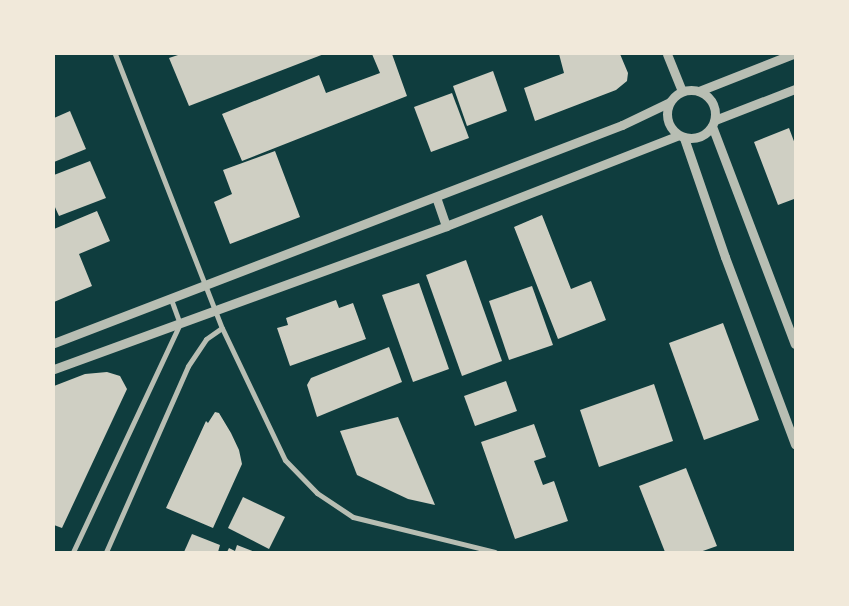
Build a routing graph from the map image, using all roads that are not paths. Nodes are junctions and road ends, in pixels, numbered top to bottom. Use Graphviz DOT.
graph roads {
  1 [pos="115,54"];
  2 [pos="667,54"];
  3 [pos="793,54"];
  4 [pos="795,89"];
  5 [pos="682,91"];
  6 [pos="699,91"];
  7 [pos="670,102"];
  8 [pos="714,123"];
  9 [pos="681,137"];
  10 [pos="436,197"];
  11 [pos="446,226"];
  12 [pos="207,286"];
  13 [pos="171,299"];
  14 [pos="217,311"];
  15 [pos="180,324"];
  16 [pos="222,328"];
  17 [pos="54,343"];
  18 [pos="795,344"];
  19 [pos="54,369"];
  20 [pos="795,444"];
  21 [pos="73,552"];
  22 [pos="106,552"];
  23 [pos="495,552"];
  1 -- 12 [label="street"];
  2 -- 5 [label="street"];
  3 -- 6 [label="street"];
  4 -- 8 [label="street"];
  5 -- 6 [label="street"];
  5 -- 7 [label="street"];
  6 -- 8 [label="street"];
  7 -- 9 [label="street"];
  7 -- 10 [label="street"];
  8 -- 9 [label="street"];
  8 -- 18 [label="street"];
  9 -- 11 [label="street"];
  9 -- 20 [label="street"];
  10 -- 11 [label="street"];
  10 -- 12 [label="street"];
  11 -- 14 [label="street"];
  12 -- 13 [label="street"];
  12 -- 14 [label="street"];
  13 -- 15 [label="street"];
  13 -- 17 [label="street"];
  14 -- 15 [label="street"];
  14 -- 16 [label="street"];
  15 -- 19 [label="street"];
  15 -- 21 [label="street"];
  16 -- 22 [label="street"];
  16 -- 23 [label="street"];
}
